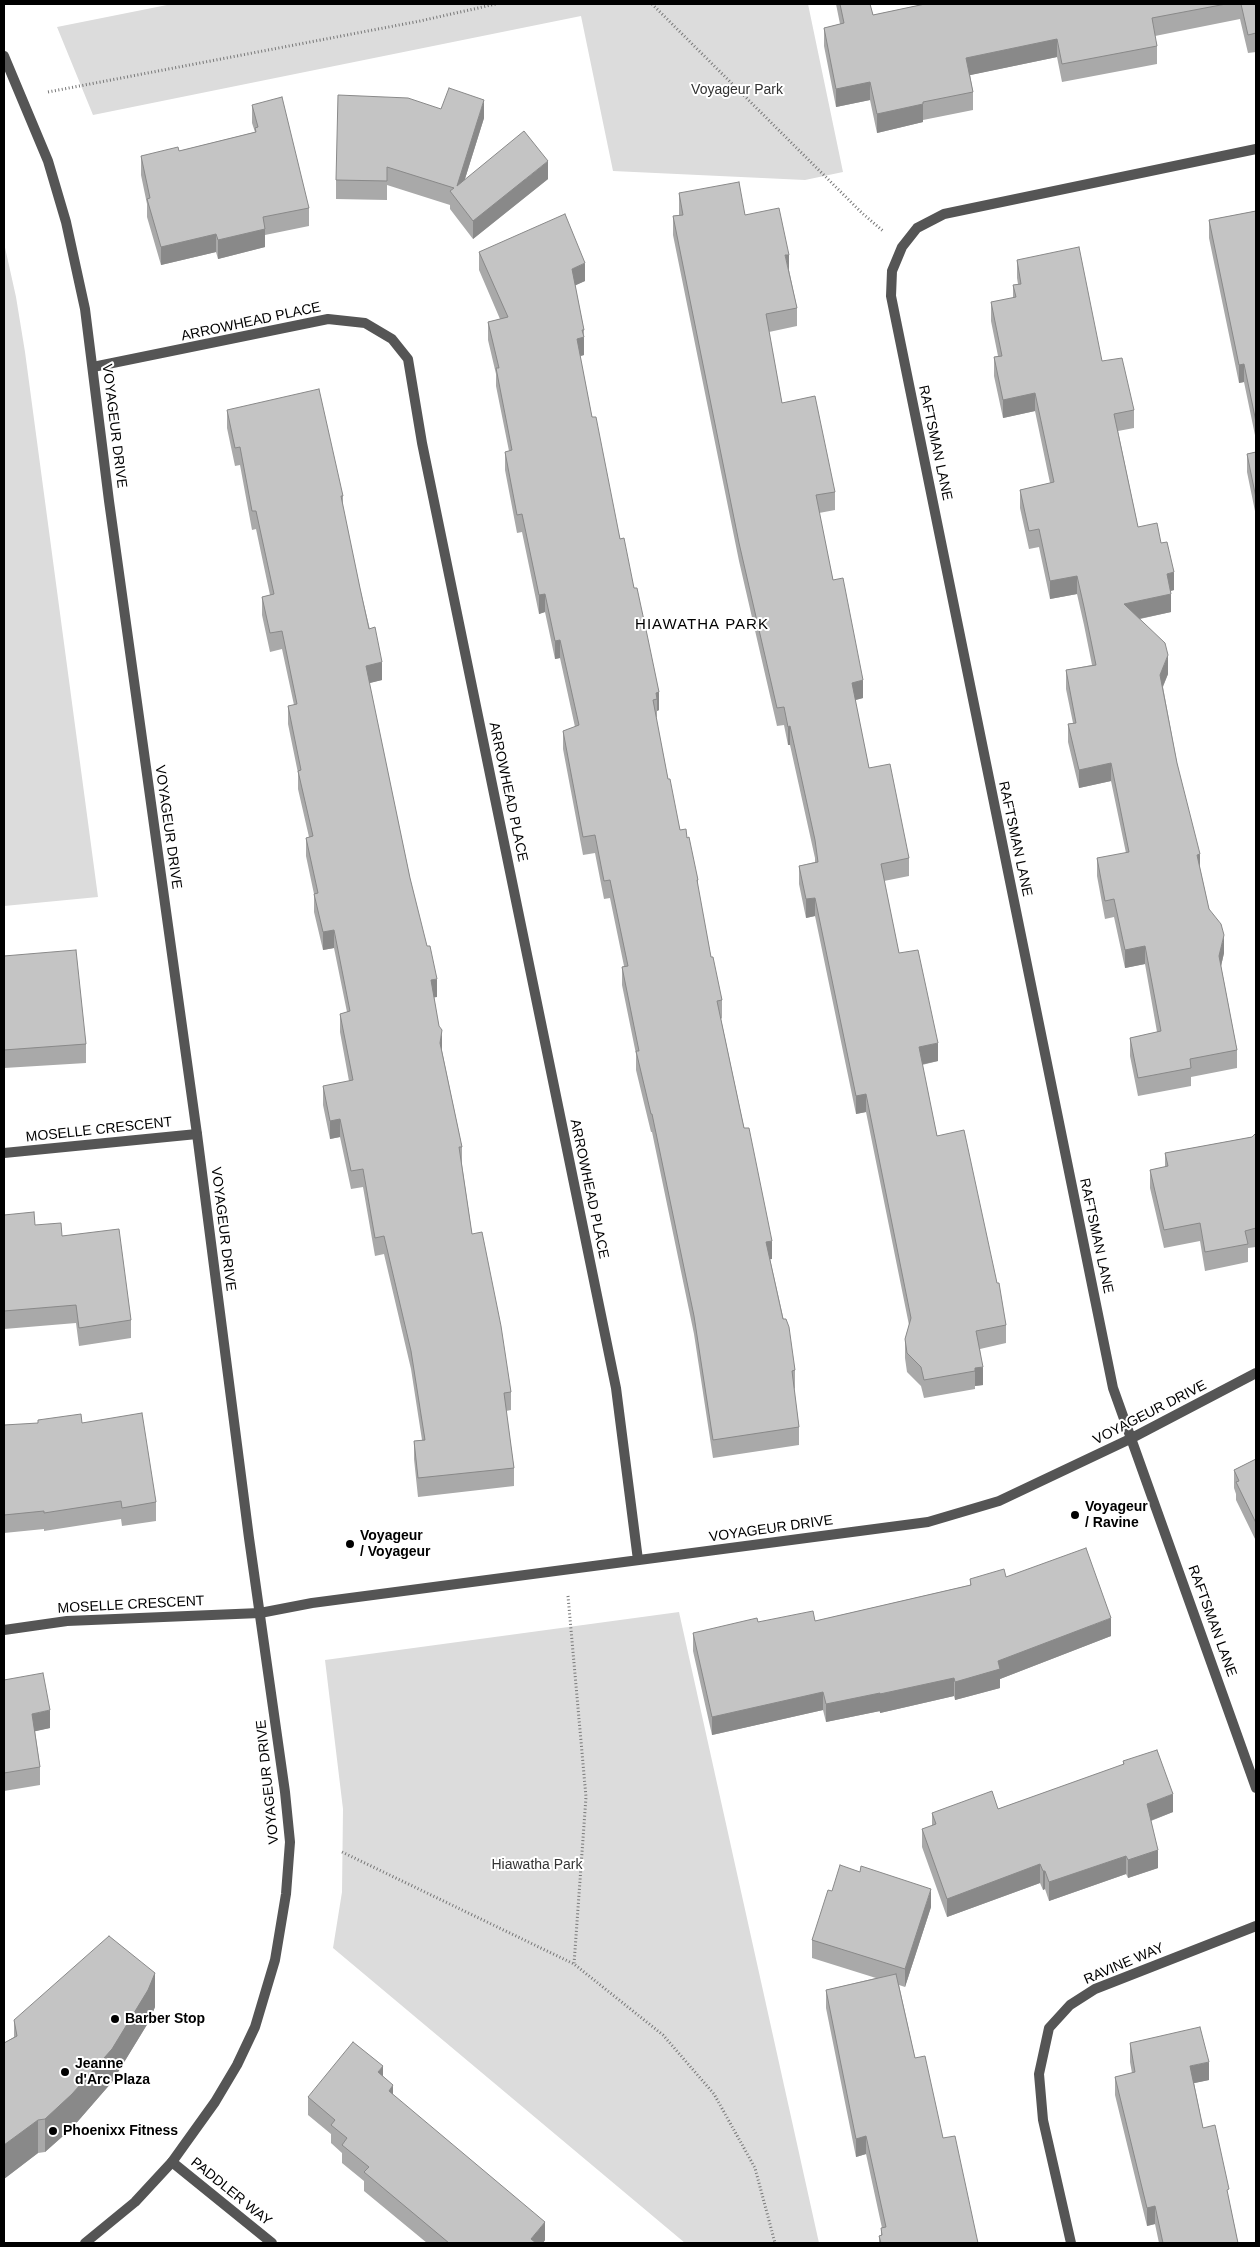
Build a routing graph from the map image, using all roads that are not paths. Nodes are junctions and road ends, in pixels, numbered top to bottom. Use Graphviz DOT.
graph roads {
  1 [pos="4,56"];
  2 [pos="1256,149"];
  3 [pos="93,367"];
  4 [pos="197,1134"];
  5 [pos="4,1153"];
  6 [pos="1256,1373"];
  7 [pos="1130,1439"];
  8 [pos="638,1560"];
  9 [pos="260,1613"];
  10 [pos="4,1630"];
  11 [pos="1256,1788"];
  12 [pos="1256,1926"];
  13 [pos="172,2162"];
  14 [pos="85,2243"];
  15 [pos="272,2243"];
  16 [pos="1071,2243"];
  1 -- 3 [label="street, VOYAGEUR DRIVE"];
  2 -- 7 [label="street, RAFTSMAN LANE"];
  3 -- 4 [label="street, VOYAGEUR DRIVE"];
  3 -- 8 [label="street, ARROWHEAD PLACE"];
  4 -- 5 [label="street, MOSELLE CRESCENT"];
  4 -- 9 [label="street, VOYAGEUR DRIVE"];
  6 -- 7 [label="street, VOYAGEUR DRIVE"];
  7 -- 8 [label="street, VOYAGEUR DRIVE"];
  7 -- 11 [label="street, RAFTSMAN LANE"];
  8 -- 9 [label="street, VOYAGEUR DRIVE"];
  9 -- 10 [label="street, MOSELLE CRESCENT"];
  9 -- 13 [label="street, VOYAGEUR DRIVE"];
  12 -- 16 [label="street, RAVINE WAY"];
  13 -- 14 [label="street, VOYAGEUR DRIVE"];
  13 -- 15 [label="street, PADDLER WAY"];
}
